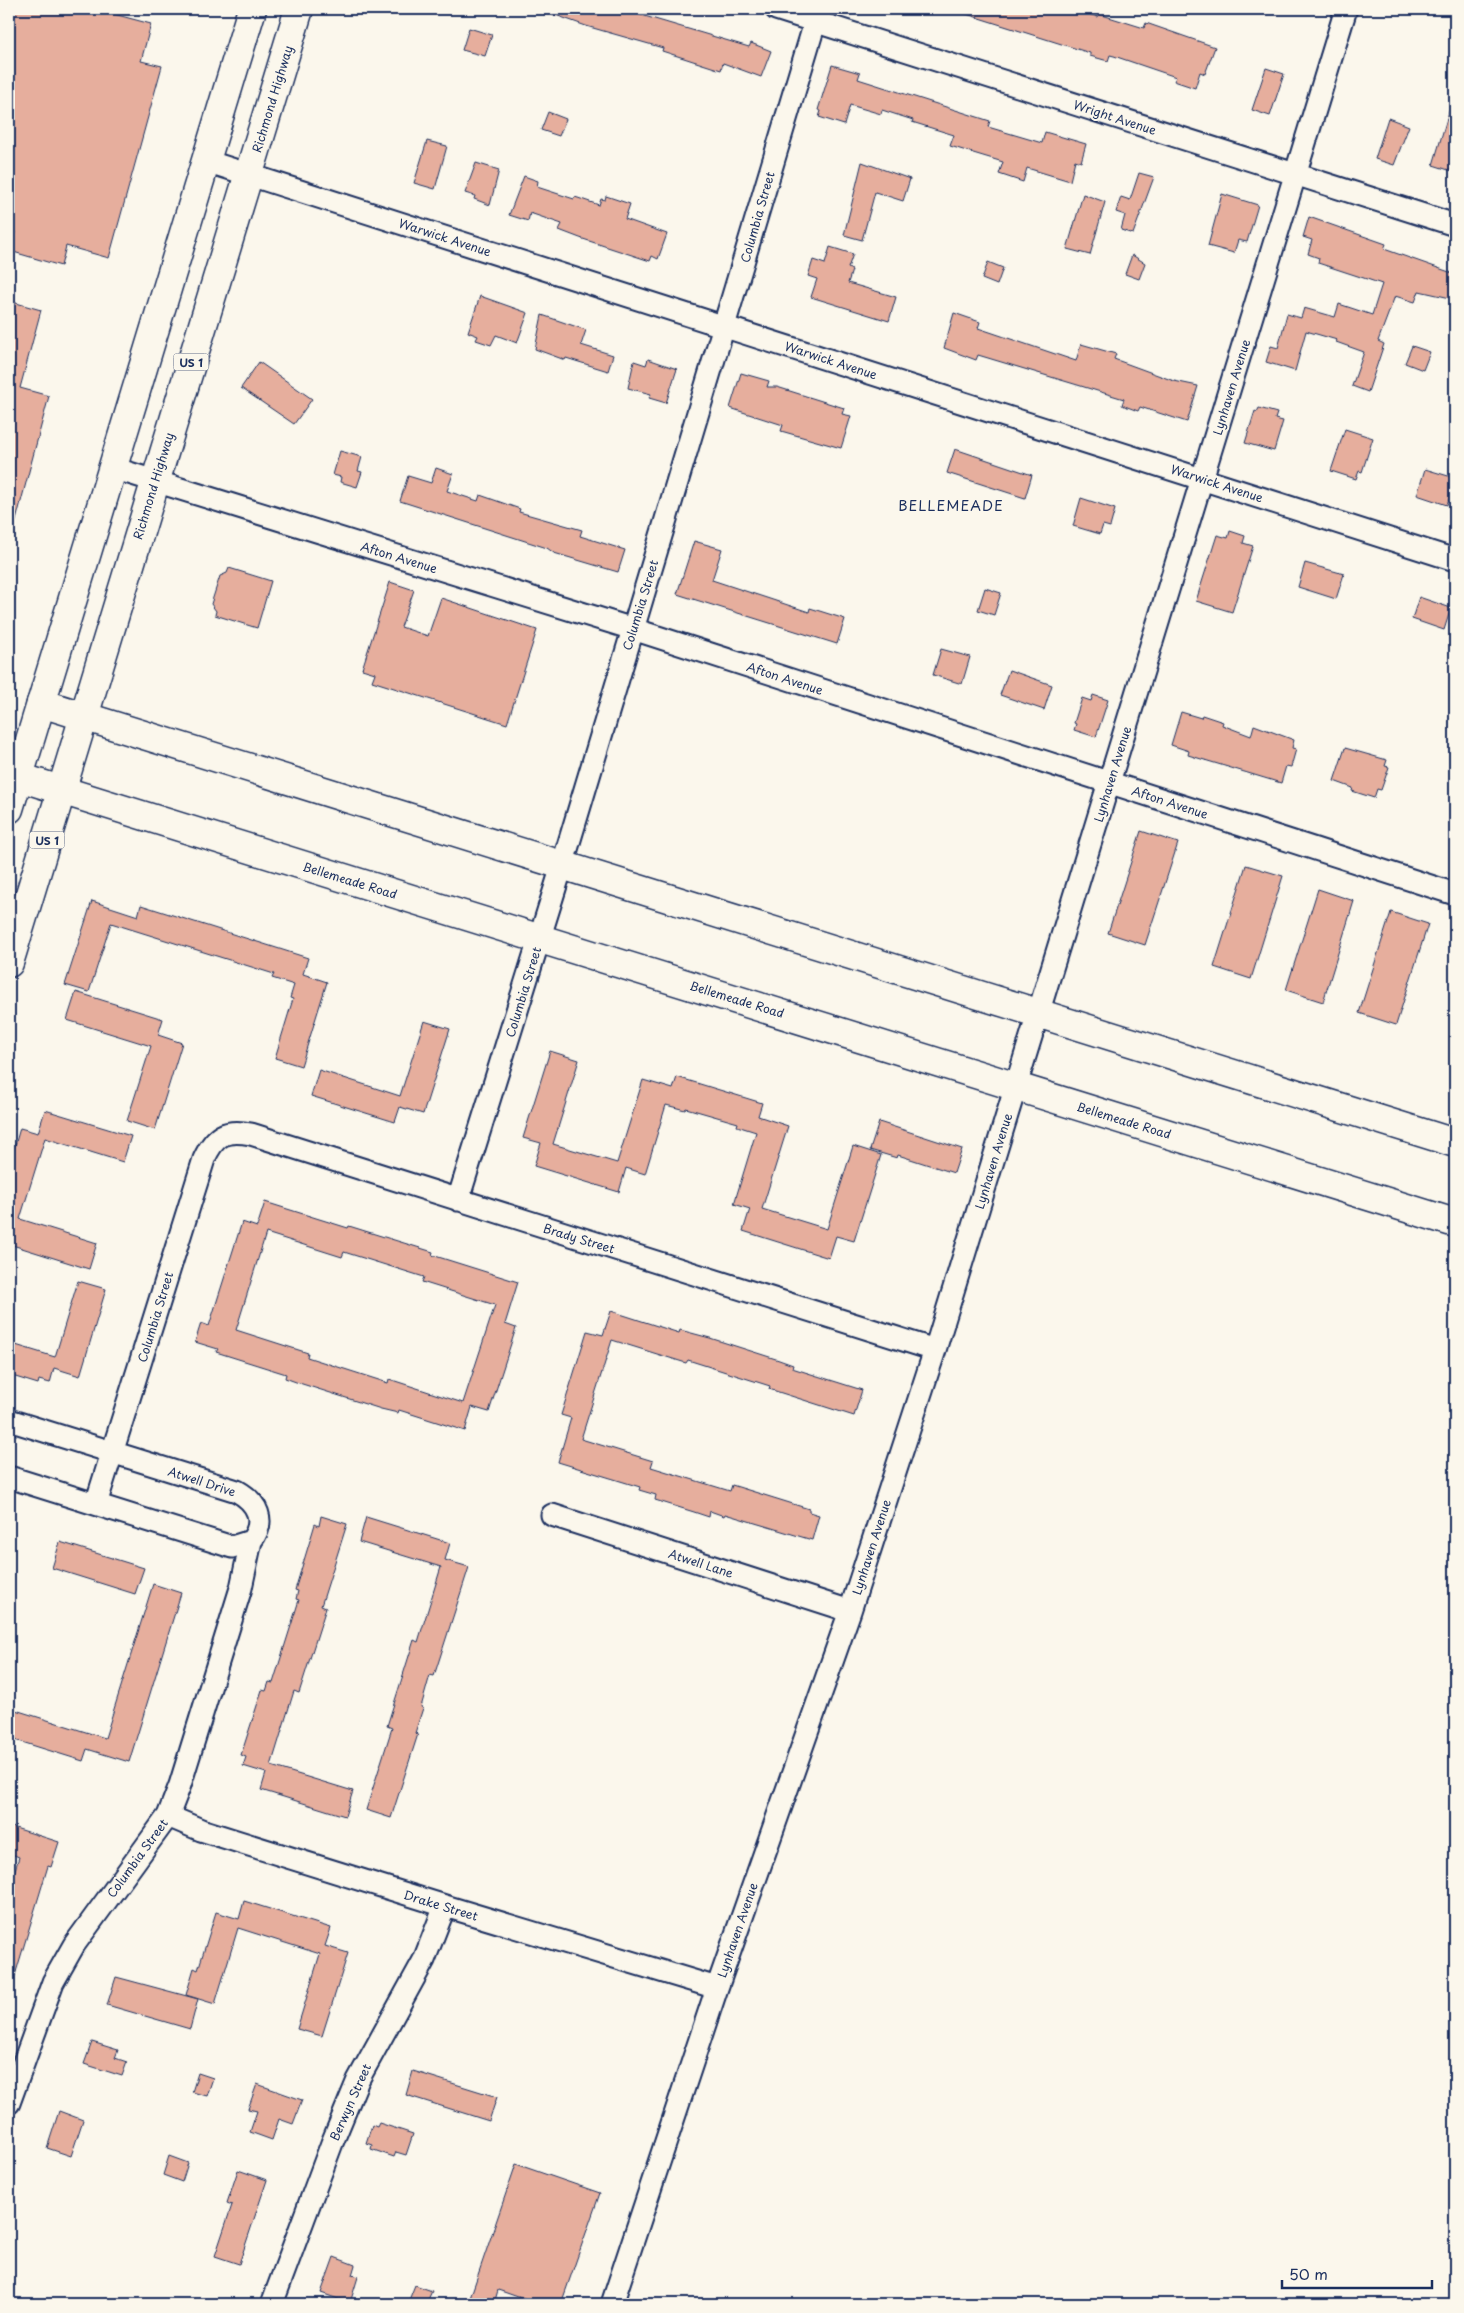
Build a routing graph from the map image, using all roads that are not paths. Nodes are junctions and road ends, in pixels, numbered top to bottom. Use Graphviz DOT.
graph roads {
  1 [pos="252,9"];
  2 [pos="299,9"];
  3 [pos="776,9"];
  4 [pos="1346,9"];
  5 [pos="817,15"];
  6 [pos="206,161"];
  7 [pos="248,174"];
  8 [pos="1297,175"];
  9 [pos="1455,225"];
  10 [pos="725,326"];
  11 [pos="113,468"];
  12 [pos="1203,479"];
  13 [pos="154,481"];
  14 [pos="1455,560"];
  15 [pos="633,629"];
  16 [pos="41,703"];
  17 [pos="85,716"];
  18 [pos="19,777"];
  19 [pos="1109,782"];
  20 [pos="63,790"];
  21 [pos="9,809"];
  22 [pos="562,866"];
  23 [pos="1455,894"];
  24 [pos="540,938"];
  25 [pos="9,964"];
  26 [pos="1040,1014"];
  27 [pos="1017,1086"];
  28 [pos="221,1135"];
  29 [pos="1455,1143"];
  30 [pos="458,1200"];
  31 [pos="1455,1223"];
  32 [pos="935,1350"];
  33 [pos="9,1420"];
  34 [pos="113,1452"];
  35 [pos="9,1477"];
  36 [pos="96,1504"];
  37 [pos="552,1515"];
  38 [pos="252,1541"];
  39 [pos="850,1611"];
  40 [pos="168,1816"];
  41 [pos="445,1906"];
  42 [pos="717,1988"];
  43 [pos="9,2103"];
  44 [pos="272,2304"];
  45 [pos="612,2304"];
  1 -- 6 [label="main road"];
  2 -- 7 [label="main road, Richmond Highway / US 1"];
  3 -- 5 [label="street, Wright Avenue"];
  4 -- 8 [label="street, Lynhaven Avenue"];
  5 -- 8 [label="street, Wright Avenue"];
  5 -- 10 [label="street, Columbia Street"];
  6 -- 7 [label="street, Warwick Avenue"];
  6 -- 11 [label="main road"];
  7 -- 10 [label="street, Warwick Avenue"];
  7 -- 13 [label="main road, Richmond Highway / US 1"];
  8 -- 9 [label="street, Wright Avenue"];
  8 -- 12 [label="street, Lynhaven Avenue"];
  10 -- 12 [label="street, Warwick Avenue"];
  10 -- 15 [label="street, Columbia Street"];
  11 -- 13 [label="street, Afton Avenue"];
  11 -- 16 [label="main road"];
  12 -- 14 [label="street, Warwick Avenue"];
  12 -- 19 [label="street, Lynhaven Avenue"];
  13 -- 15 [label="street, Afton Avenue"];
  13 -- 17 [label="main road, Richmond Highway / US 1"];
  15 -- 19 [label="street, Afton Avenue"];
  15 -- 22 [label="street, Columbia Street"];
  16 -- 17 [label="main road"];
  16 -- 18 [label="main road"];
  17 -- 20 [label="main road, Richmond Highway / US 1"];
  17 -- 22 [label="main road"];
  18 -- 20 [label="main road, Bellemeade Road"];
  18 -- 21 [label="main road"];
  19 -- 23 [label="street, Afton Avenue"];
  19 -- 26 [label="street, Lynhaven Avenue"];
  20 -- 24 [label="main road, Bellemeade Road"];
  20 -- 25 [label="main road, Richmond Highway / US 1"];
  22 -- 24 [label="street, Columbia Street"];
  22 -- 26 [label="main road"];
  24 -- 27 [label="main road, Bellemeade Road"];
  24 -- 30 [label="street, Columbia Street"];
  26 -- 27 [label="street, Lynhaven Avenue"];
  26 -- 29 [label="main road"];
  27 -- 31 [label="main road, Bellemeade Road"];
  27 -- 32 [label="street, Lynhaven Avenue"];
  28 -- 30 [label="street, Brady Street"];
  28 -- 34 [label="street, Columbia Street"];
  30 -- 32 [label="street, Brady Street"];
  32 -- 39 [label="street, Lynhaven Avenue"];
  33 -- 34 [label="street, Atwell Drive"];
  34 -- 36 [label="street, Columbia Street"];
  34 -- 38 [label="street, Atwell Drive"];
  35 -- 36 [label="street"];
  36 -- 38 [label="street"];
  37 -- 39 [label="street, Atwell Lane"];
  38 -- 40 [label="street, Columbia Street"];
  39 -- 42 [label="street, Lynhaven Avenue"];
  40 -- 41 [label="street, Drake Street"];
  40 -- 43 [label="street, Columbia Street"];
  41 -- 42 [label="street, Drake Street"];
  41 -- 44 [label="street, Berwyn Street"];
  42 -- 45 [label="street, Lynhaven Avenue"];
}
